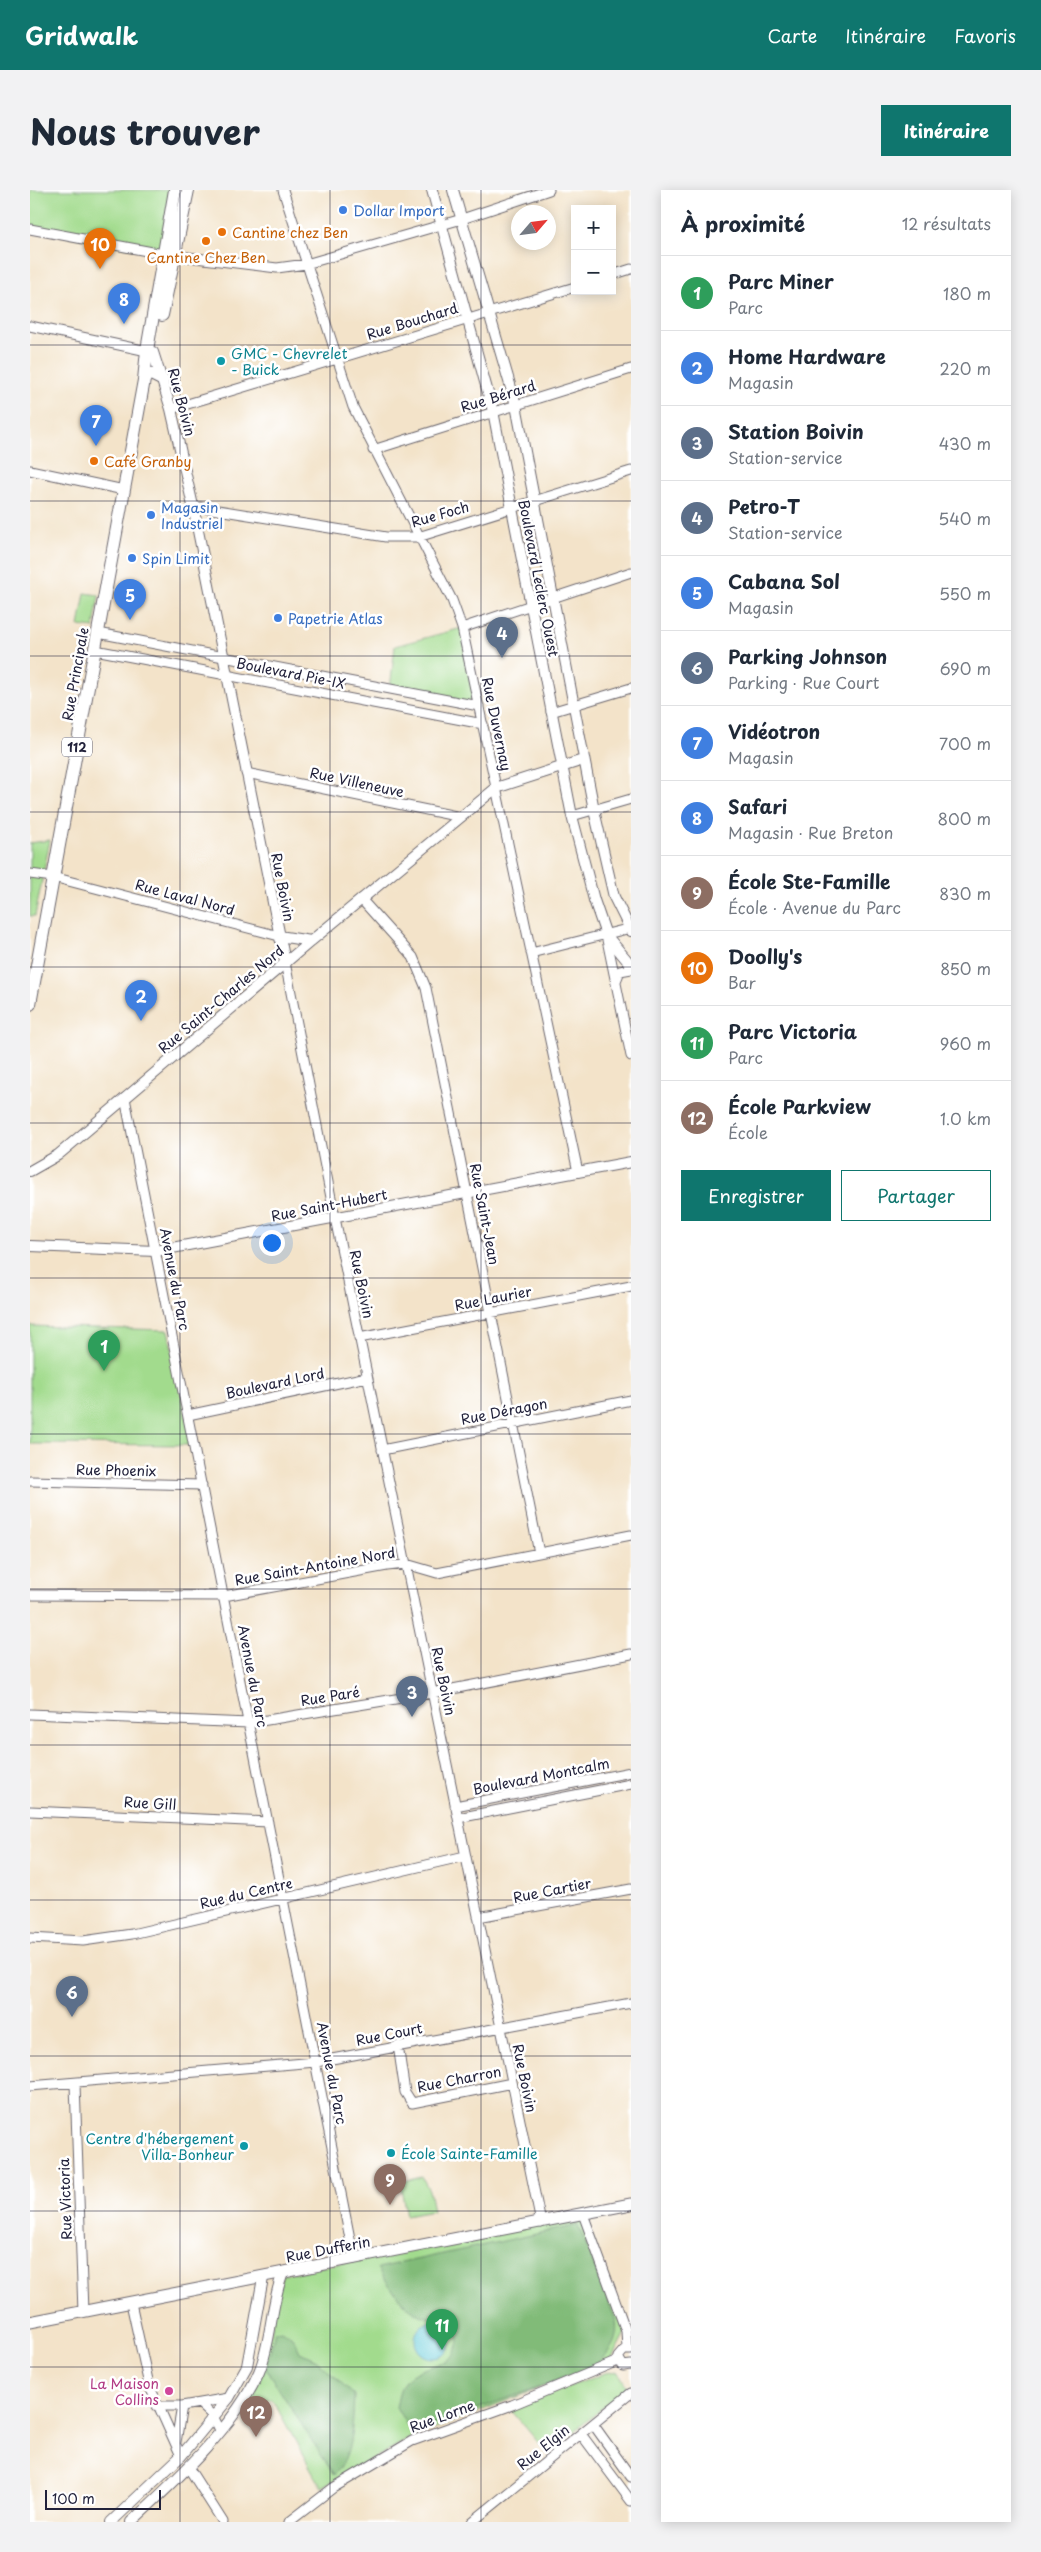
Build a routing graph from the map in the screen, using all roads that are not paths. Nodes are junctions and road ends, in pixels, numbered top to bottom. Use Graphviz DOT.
graph roads {
  1 [pos="175,190"];
  2 [pos="188,190"];
  3 [pos="283,190"];
  4 [pos="432,190"];
  5 [pos="453,190"];
  6 [pos="549,190"];
  7 [pos="462,219"];
  8 [pos="442,224"];
  9 [pos="30,229"];
  10 [pos="169,255"];
  11 [pos="306,264"];
  12 [pos="631,269"];
  13 [pos="616,274"];
  14 [pos="571,287"];
  15 [pos="490,312"];
  16 [pos="468,318"];
  17 [pos="30,326"];
  18 [pos="150,351"];
  19 [pos="337,358"];
  20 [pos="631,369"];
  21 [pos="144,380"];
  22 [pos="163,380"];
  23 [pos="516,405"];
  24 [pos="171,409"];
  25 [pos="493,411"];
  26 [pos="374,450"];
  27 [pos="30,470"];
  28 [pos="631,471"];
  29 [pos="124,490"];
  30 [pos="536,500"];
  31 [pos="193,506"];
  32 [pos="511,507"];
  33 [pos="418,537"];
  34 [pos="631,572"];
  35 [pos="552,597"];
  36 [pos="531,604"];
  37 [pos="462,628"];
  38 [pos="98,633"];
  39 [pos="155,644"];
  40 [pos="95,650"];
  41 [pos="223,657"];
  42 [pos="152,661"];
  43 [pos="294,671"];
  44 [pos="227,675"];
  45 [pos="355,682"];
  46 [pos="292,688"];
  47 [pos="631,688"];
  48 [pos="402,692"];
  49 [pos="352,699"];
  50 [pos="479,706"];
  51 [pos="573,706"];
  52 [pos="399,708"];
  53 [pos="551,712"];
  54 [pos="483,724"];
  55 [pos="583,760"];
  56 [pos="561,767"];
  57 [pos="246,774"];
  58 [pos="496,788"];
  59 [pos="631,799"];
  60 [pos="594,810"];
  61 [pos="572,816"];
  62 [pos="461,818"];
  63 [pos="30,874"];
  64 [pos="53,877"];
  65 [pos="361,899"];
  66 [pos="630,929"];
  67 [pos="606,935"];
  68 [pos="279,936"];
  69 [pos="311,941"];
  70 [pos="531,953"];
  71 [pos="285,962"];
  72 [pos="631,964"];
  73 [pos="631,969"];
  74 [pos="616,982"];
  75 [pos="30,1004"];
  76 [pos="631,1056"];
  77 [pos="125,1098"];
  78 [pos="631,1162"];
  79 [pos="30,1171"];
  80 [pos="578,1172"];
  81 [pos="467,1193"];
  82 [pos="335,1218"];
  83 [pos="30,1246"];
  84 [pos="156,1251"];
  85 [pos="631,1286"];
  86 [pos="490,1313"];
  87 [pos="359,1338"];
  88 [pos="367,1377"];
  89 [pos="631,1400"];
  90 [pos="188,1415"];
  91 [pos="513,1423"];
  92 [pos="382,1450"];
  93 [pos="30,1481"];
  94 [pos="202,1486"];
  95 [pos="631,1536"];
  96 [pos="539,1553"];
  97 [pos="406,1564"];
  98 [pos="30,1595"];
  99 [pos="224,1596"];
  100 [pos="631,1654"];
  101 [pos="432,1693"];
  102 [pos="30,1714"];
  103 [pos="249,1723"];
  104 [pos="631,1772"];
  105 [pos="631,1784"];
  106 [pos="455,1806"];
  107 [pos="30,1811"];
  108 [pos="458,1818"];
  109 [pos="268,1822"];
  110 [pos="466,1856"];
  111 [pos="631,1889"];
  112 [pos="283,1898"];
  113 [pos="478,1917"];
  114 [pos="30,1938"];
  115 [pos="631,2003"];
  116 [pos="501,2028"];
  117 [pos="398,2045"];
  118 [pos="316,2062"];
  119 [pos="512,2083"];
  120 [pos="74,2084"];
  121 [pos="30,2086"];
  122 [pos="631,2204"];
  123 [pos="583,2214"];
  124 [pos="541,2223"];
  125 [pos="354,2259"];
  126 [pos="283,2273"];
  127 [pos="263,2278"];
  128 [pos="131,2303"];
  129 [pos="83,2312"];
  130 [pos="30,2322"];
  131 [pos="629,2350"];
  132 [pos="618,2361"];
  133 [pos="631,2366"];
  134 [pos="631,2393"];
  135 [pos="229,2398"];
  136 [pos="199,2403"];
  137 [pos="156,2406"];
  138 [pos="182,2406"];
  139 [pos="213,2416"];
  140 [pos="593,2424"];
  141 [pos="220,2430"];
  142 [pos="581,2434"];
  143 [pos="176,2442"];
  144 [pos="181,2456"];
  145 [pos="188,2467"];
  146 [pos="629,2474"];
  147 [pos="616,2481"];
  148 [pos="631,2501"];
  149 [pos="111,2522"];
  150 [pos="131,2522"];
  151 [pos="223,2522"];
  152 [pos="289,2522"];
  153 [pos="472,2522"];
  1 -- 10 [label="main road, Rue Principale / 112"];
  2 -- 10 [label="main road, Rue Principale / 112"];
  3 -- 11 [label="street, Rue Duvernay"];
  4 -- 8 [label="street, Boulevard Leclerc Ouest"];
  5 -- 7 [label="street, Boulevard Leclerc Ouest"];
  6 -- 7 [label="street"];
  7 -- 8 [label="street"];
  7 -- 15 [label="street, Boulevard Leclerc Ouest"];
  8 -- 11 [label="street"];
  8 -- 16 [label="street, Boulevard Leclerc Ouest"];
  9 -- 10 [label="street"];
  10 -- 11 [label="street"];
  10 -- 18 [label="main road, Rue Principale / 112"];
  11 -- 19 [label="street, Rue Duvernay"];
  12 -- 13 [label="street"];
  14 -- 15 [label="street, Rue Bouchard"];
  15 -- 16 [label="street, Rue Bouchard"];
  15 -- 23 [label="street, Boulevard Leclerc Ouest"];
  16 -- 19 [label="street, Rue Bouchard"];
  16 -- 25 [label="street, Boulevard Leclerc Ouest"];
  17 -- 18 [label="street"];
  18 -- 21 [label="main road, Rue Principale / 112"];
  18 -- 22 [label="street, Rue Boivin"];
  19 -- 24 [label="street, Rue Bouchard"];
  19 -- 26 [label="street, Rue Duvernay"];
  20 -- 23 [label="street, Rue Bérard"];
  21 -- 22 [label="main road"];
  21 -- 29 [label="main road, Rue Principale / 112"];
  22 -- 24 [label="street, Rue Boivin"];
  23 -- 25 [label="street, Rue Bérard"];
  23 -- 30 [label="street, Boulevard Leclerc Ouest"];
  24 -- 31 [label="street, Rue Boivin"];
  25 -- 26 [label="street, Rue Bérard"];
  25 -- 32 [label="street, Boulevard Leclerc Ouest"];
  26 -- 33 [label="street, Rue Duvernay"];
  27 -- 29 [label="street"];
  28 -- 30 [label="street, Rue Foch"];
  29 -- 38 [label="main road, Rue Principale / 112"];
  30 -- 32 [label="street, Rue Foch"];
  30 -- 35 [label="street, Boulevard Leclerc Ouest"];
  31 -- 33 [label="street, Rue Foch"];
  31 -- 41 [label="street, Rue Boivin"];
  32 -- 33 [label="street, Rue Foch"];
  32 -- 36 [label="street, Boulevard Leclerc Ouest"];
  33 -- 37 [label="street, Rue Duvernay"];
  34 -- 35 [label="street"];
  35 -- 36 [label="street"];
  35 -- 51 [label="street, Boulevard Leclerc Ouest"];
  36 -- 37 [label="street"];
  36 -- 53 [label="street, Boulevard Leclerc Ouest"];
  37 -- 50 [label="street, Rue Duvernay"];
  38 -- 39 [label="street, Boulevard Pie-IX"];
  38 -- 40 [label="main road, Rue Principale / 112"];
  39 -- 41 [label="street, Boulevard Pie-IX"];
  39 -- 42 [label="street"];
  40 -- 42 [label="street, Boulevard Pie-IX"];
  40 -- 64 [label="main road, Rue Principale / 112"];
  41 -- 43 [label="street, Boulevard Pie-IX"];
  41 -- 44 [label="street, Rue Boivin"];
  42 -- 44 [label="street, Boulevard Pie-IX"];
  43 -- 45 [label="street, Boulevard Pie-IX"];
  43 -- 46 [label="street"];
  44 -- 46 [label="street, Boulevard Pie-IX"];
  44 -- 57 [label="street, Rue Boivin"];
  45 -- 48 [label="street, Boulevard Pie-IX"];
  45 -- 49 [label="street"];
  46 -- 49 [label="street, Boulevard Pie-IX"];
  47 -- 51 [label="street"];
  48 -- 50 [label="street, Boulevard Pie-IX"];
  48 -- 52 [label="street"];
  49 -- 52 [label="street, Boulevard Pie-IX"];
  50 -- 54 [label="street, Rue Duvernay"];
  51 -- 53 [label="street"];
  51 -- 55 [label="street, Boulevard Leclerc Ouest"];
  52 -- 54 [label="street, Boulevard Pie-IX"];
  53 -- 56 [label="street, Boulevard Leclerc Ouest"];
  54 -- 58 [label="street, Rue Duvernay"];
  55 -- 56 [label="street, Rue Saint-Charles Nord"];
  55 -- 60 [label="street, Boulevard Leclerc Ouest"];
  56 -- 58 [label="street, Rue Saint-Charles Nord"];
  56 -- 61 [label="street, Boulevard Leclerc Ouest"];
  57 -- 62 [label="street, Rue Villeneuve"];
  57 -- 68 [label="street, Rue Boivin"];
  58 -- 62 [label="street, Rue Saint-Charles Nord"];
  58 -- 70 [label="street, Rue Duvernay"];
  59 -- 60 [label="street"];
  60 -- 61 [label="street"];
  60 -- 66 [label="street, Boulevard Leclerc Ouest"];
  61 -- 67 [label="street, Boulevard Leclerc Ouest"];
  62 -- 65 [label="street, Rue Saint-Charles Nord"];
  63 -- 64 [label="street, Rue Laval Nord"];
  64 -- 68 [label="street, Rue Laval Nord"];
  64 -- 75 [label="main road, Rue Principale / 112"];
  65 -- 69 [label="street, Rue Saint-Charles Nord"];
  65 -- 81 [label="street, Rue Saint-Jean"];
  66 -- 67 [label="street"];
  67 -- 70 [label="street"];
  67 -- 72 [label="street, Boulevard Leclerc Ouest"];
  67 -- 74 [label="street"];
  68 -- 69 [label="street, Rue Laval Nord"];
  68 -- 71 [label="street, Rue Boivin"];
  69 -- 71 [label="street, Rue Saint-Charles Nord"];
  70 -- 80 [label="street, Rue Duvernay"];
  71 -- 77 [label="street, Rue Saint-Charles Nord"];
  71 -- 82 [label="street, Rue Boivin"];
  73 -- 74 [label="street"];
  74 -- 76 [label="street"];
  77 -- 79 [label="street, Rue Saint-Charles Nord"];
  77 -- 84 [label="street, Avenue du Parc"];
  78 -- 80 [label="street, Rue Saint-Hubert"];
  80 -- 81 [label="street, Rue Saint-Hubert"];
  81 -- 82 [label="street, Rue Saint-Hubert"];
  81 -- 86 [label="street, Rue Saint-Jean"];
  82 -- 84 [label="street, Rue Saint-Hubert"];
  82 -- 87 [label="street, Rue Boivin"];
  83 -- 84 [label="street, Rue Saint-Hubert"];
  84 -- 90 [label="street, Avenue du Parc"];
  85 -- 86 [label="street, Rue Laurier"];
  86 -- 87 [label="street, Rue Laurier"];
  86 -- 91 [label="street, Rue Saint-Jean"];
  87 -- 88 [label="street, Rue Boivin"];
  88 -- 90 [label="street, Boulevard Lord"];
  88 -- 92 [label="street, Rue Boivin"];
  89 -- 91 [label="street, Rue Déragon"];
  90 -- 94 [label="street, Avenue du Parc"];
  91 -- 92 [label="street, Rue Déragon"];
  91 -- 96 [label="street, Rue Saint-Jean"];
  92 -- 97 [label="street, Rue Boivin"];
  93 -- 94 [label="street, Rue Phoenix"];
  94 -- 99 [label="street, Avenue du Parc"];
  95 -- 96 [label="street, Rue Saint-Antoine Nord"];
  96 -- 97 [label="street, Rue Saint-Antoine Nord"];
  97 -- 99 [label="street, Rue Saint-Antoine Nord"];
  97 -- 101 [label="street, Rue Boivin"];
  98 -- 99 [label="street, Rue Saint-Antoine Nord"];
  99 -- 103 [label="street, Avenue du Parc"];
  100 -- 101 [label="street, Rue Paré"];
  101 -- 103 [label="street, Rue Paré"];
  101 -- 106 [label="street, Rue Boivin"];
  102 -- 103 [label="street, Rue Paré"];
  103 -- 109 [label="street, Avenue du Parc"];
  104 -- 106 [label="street, Boulevard Montcalm"];
  105 -- 108 [label="street, Boulevard Montcalm"];
  106 -- 108 [label="street, Rue Boivin"];
  107 -- 109 [label="street, Rue Gill"];
  108 -- 110 [label="street, Rue Boivin"];
  109 -- 112 [label="street, Avenue du Parc"];
  110 -- 112 [label="street, Rue du Centre"];
  110 -- 113 [label="street, Rue Boivin"];
  111 -- 113 [label="street, Rue Cartier"];
  112 -- 114 [label="street, Rue du Centre"];
  112 -- 118 [label="street, Avenue du Parc"];
  113 -- 116 [label="street, Rue Boivin"];
  115 -- 116 [label="street, Rue Court"];
  116 -- 117 [label="street, Rue Court"];
  116 -- 119 [label="street, Rue Boivin"];
  117 -- 118 [label="street, Rue Court"];
  117 -- 119 [label="street, Rue Charron"];
  118 -- 120 [label="street, Rue Court"];
  118 -- 125 [label="street, Avenue du Parc"];
  119 -- 124 [label="street, Rue Boivin"];
  120 -- 121 [label="street, Rue Court"];
  120 -- 129 [label="street, Rue Victoria"];
  122 -- 123 [label="main road, Rue Dufferin"];
  123 -- 124 [label="main road, Rue Dufferin"];
  123 -- 131 [label="street"];
  124 -- 125 [label="main road, Rue Dufferin"];
  125 -- 126 [label="main road, Rue Dufferin"];
  126 -- 127 [label="main road, Rue Dufferin"];
  126 -- 141 [label="street"];
  127 -- 128 [label="main road, Rue Dufferin"];
  127 -- 135 [label="street"];
  128 -- 129 [label="main road, Rue Dufferin"];
  128 -- 137 [label="street"];
  129 -- 130 [label="main road, Rue Dufferin"];
  131 -- 132 [label="street"];
  132 -- 133 [label="street"];
  132 -- 152 [label="street, Rue Lorne"];
  134 -- 140 [label="street, Rue Elgin"];
  135 -- 136 [label="street"];
  135 -- 139 [label="street"];
  136 -- 138 [label="street"];
  136 -- 139 [label="street"];
  137 -- 138 [label="street"];
  137 -- 143 [label="street"];
  138 -- 143 [label="street"];
  139 -- 141 [label="street"];
  139 -- 144 [label="street"];
  140 -- 142 [label="street, Rue Elgin"];
  140 -- 146 [label="street"];
  141 -- 145 [label="street"];
  142 -- 147 [label="street"];
  142 -- 153 [label="street, Rue Elgin"];
  143 -- 144 [label="street"];
  144 -- 149 [label="street"];
  145 -- 150 [label="street"];
  145 -- 151 [label="street"];
  146 -- 147 [label="street"];
  147 -- 148 [label="street"];
}
